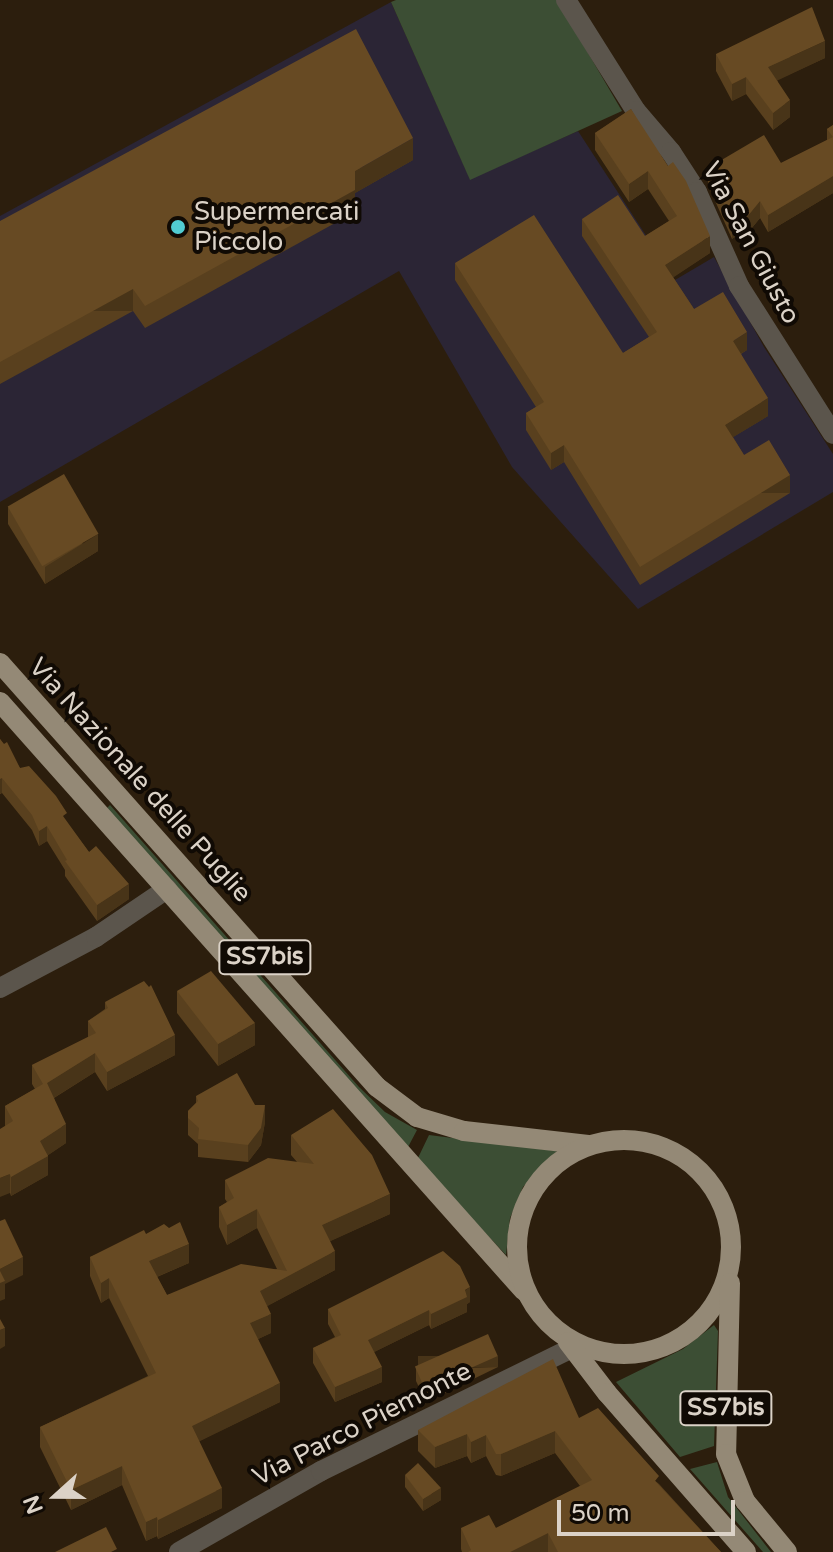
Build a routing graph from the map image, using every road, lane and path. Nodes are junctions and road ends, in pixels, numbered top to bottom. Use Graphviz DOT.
graph roads {
  1 [pos="566,0"];
  2 [pos="833,434"];
  3 [pos="0,663"];
  4 [pos="0,702"];
  5 [pos="167,889"];
  6 [pos="0,988"];
  7 [pos="588,1145"];
  8 [pos="732,1245"];
  9 [pos="524,1291"];
  10 [pos="570,1345"];
  11 [pos="179,1552"];
  12 [pos="746,1552"];
  13 [pos="787,1552"];
  1 -- 2 [label="street, Via San Giusto"];
  3 -- 7 [label="main road, Via Nazionale delle Puglie / SS7bis"];
  4 -- 5 [label="main road, Via Nazionale delle Puglie / SS7bis"];
  5 -- 6 [label="street"];
  5 -- 9 [label="main road, Via Nazionale delle Puglie / SS7bis"];
  7 -- 8 [label="main road, Via Nazionale delle Puglie / SS7bis"];
  7 -- 9 [label="main road, Via Nazionale delle Puglie / SS7bis"];
  8 -- 10 [label="main road, Via Nazionale delle Puglie / SS7bis"];
  8 -- 13 [label="main road, Via Nazionale delle Puglie / SS7bis"];
  9 -- 10 [label="main road, Via Nazionale delle Puglie / SS7bis"];
  10 -- 11 [label="street, Via Parco Piemonte"];
  10 -- 12 [label="main road, Via Nazionale delle Puglie / SS7bis"];
}
